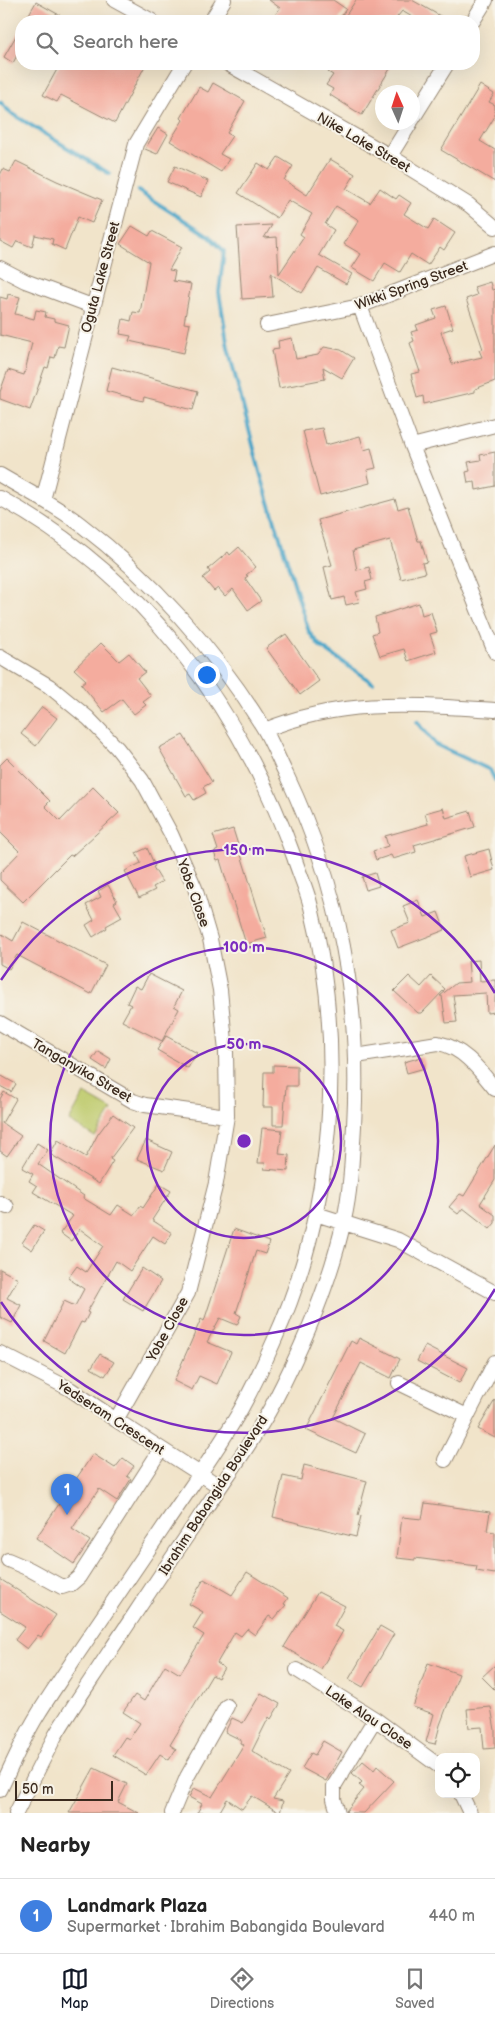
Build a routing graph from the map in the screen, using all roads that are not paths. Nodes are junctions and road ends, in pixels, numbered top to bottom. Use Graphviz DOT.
graph roads {
  1 [pos="114,0"];
  2 [pos="224,0"];
  3 [pos="486,0"];
  4 [pos="141,15"];
  5 [pos="215,15"];
  6 [pos="477,15"];
  7 [pos="180,70"];
  8 [pos="239,70"];
  9 [pos="443,70"];
  10 [pos="420,108"];
  11 [pos="406,130"];
  12 [pos="390,156"];
  13 [pos="495,227"];
  14 [pos="495,253"];
  15 [pos="0,268"];
  16 [pos="92,306"];
  17 [pos="360,306"];
  18 [pos="267,324"];
  19 [pos="495,425"];
  20 [pos="412,446"];
  21 [pos="0,475"];
  22 [pos="0,498"];
  23 [pos="43,500"];
  24 [pos="495,652"];
  25 [pos="0,657"];
  26 [pos="495,710"];
  27 [pos="265,730"];
  28 [pos="0,1023"];
  29 [pos="356,1056"];
  30 [pos="495,1089"];
  31 [pos="226,1116"];
  32 [pos="316,1214"];
  33 [pos="344,1222"];
  34 [pos="495,1293"];
  35 [pos="0,1353"];
  36 [pos="495,1362"];
  37 [pos="399,1384"];
  38 [pos="467,1416"];
  39 [pos="116,1420"];
  40 [pos="161,1449"];
  41 [pos="444,1460"];
  42 [pos="200,1474"];
  43 [pos="219,1486"];
  44 [pos="8,1560"];
  45 [pos="297,1670"];
  46 [pos="227,1706"];
  47 [pos="375,1719"];
  48 [pos="435,1763"];
  49 [pos="0,1790"];
  50 [pos="463,1798"];
  51 [pos="16,1813"];
  52 [pos="172,1813"];
  53 [pos="338,1813"];
  54 [pos="470,1813"];
  1 -- 4 [label="street"];
  2 -- 5 [label="street"];
  3 -- 6 [label="street"];
  7 -- 16 [label="street, Oguta Lake Street"];
  8 -- 12 [label="street, Nike Lake Street"];
  9 -- 10 [label="street"];
  11 -- 12 [label="street"];
  12 -- 13 [label="street, Nike Lake Street"];
  14 -- 17 [label="street, Wikki Spring Street"];
  15 -- 16 [label="street"];
  16 -- 23 [label="street, Oguta Lake Street"];
  17 -- 18 [label="street, Wikki Spring Street"];
  17 -- 20 [label="street"];
  19 -- 20 [label="street"];
  20 -- 24 [label="street"];
  21 -- 23 [label="street, Ibrahim Babangida Boulevard"];
  22 -- 32 [label="street, Ibrahim Babangida Boulevard"];
  23 -- 27 [label="street, Ibrahim Babangida Boulevard"];
  25 -- 31 [label="street, Yobe Close"];
  26 -- 27 [label="street"];
  27 -- 29 [label="street, Ibrahim Babangida Boulevard"];
  28 -- 31 [label="street, Tanganyika Street"];
  29 -- 30 [label="street"];
  29 -- 33 [label="street, Ibrahim Babangida Boulevard"];
  31 -- 39 [label="street, Yobe Close"];
  32 -- 33 [label="street"];
  32 -- 42 [label="street, Ibrahim Babangida Boulevard"];
  33 -- 34 [label="street"];
  33 -- 43 [label="street, Ibrahim Babangida Boulevard"];
  35 -- 39 [label="street, Yedseram Crescent"];
  36 -- 38 [label="street"];
  37 -- 38 [label="street"];
  38 -- 41 [label="street"];
  39 -- 40 [label="street, Yedseram Crescent"];
  40 -- 42 [label="street, Yedseram Crescent"];
  40 -- 44 [label="street"];
  42 -- 43 [label="street, Yedseram Crescent"];
  42 -- 49 [label="street, Ibrahim Babangida Boulevard"];
  43 -- 51 [label="street, Ibrahim Babangida Boulevard"];
  45 -- 47 [label="street, Lake Alau Close"];
  46 -- 52 [label="street"];
  47 -- 48 [label="street, Lake Alau Close"];
  47 -- 53 [label="street"];
  50 -- 54 [label="street"];
}
